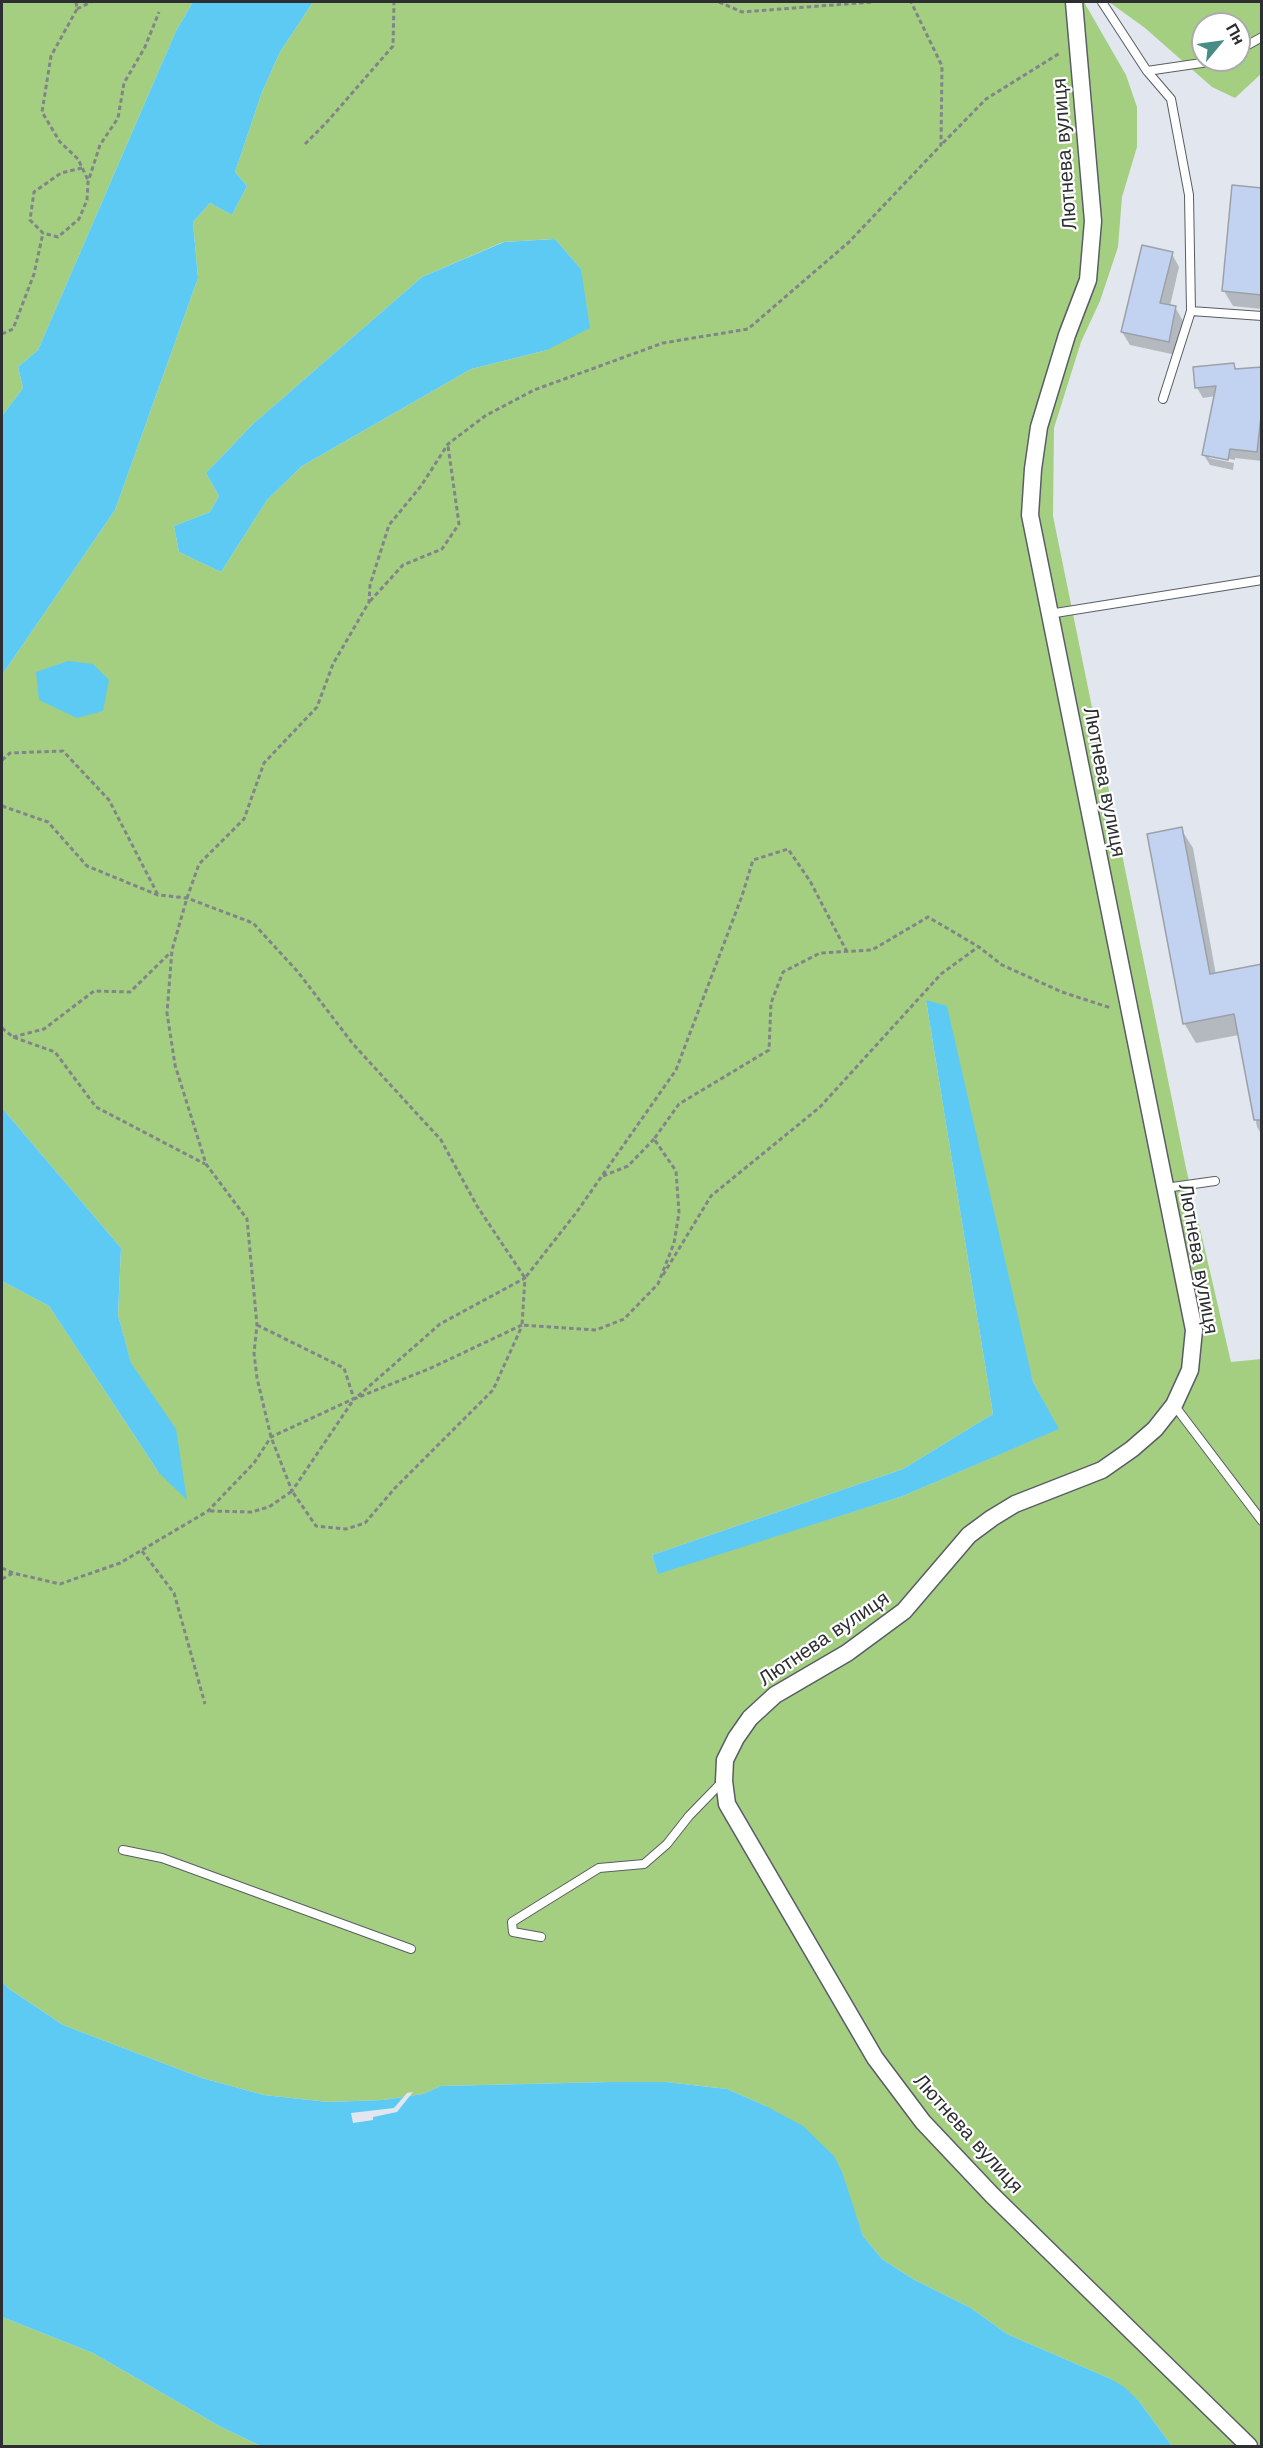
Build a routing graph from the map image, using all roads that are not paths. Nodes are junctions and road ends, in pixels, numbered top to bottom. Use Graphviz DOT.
graph roads {
  1 [pos="1074,2"];
  2 [pos="1102,2"];
  3 [pos="1191,65"];
  4 [pos="1148,71"];
  5 [pos="1191,311"];
  6 [pos="1262,316"];
  7 [pos="1163,399"];
  8 [pos="1262,580"];
  9 [pos="1049,614"];
  10 [pos="1215,1181"];
  11 [pos="1165,1188"];
  12 [pos="1174,1405"];
  13 [pos="1262,1521"];
  14 [pos="724,1781"];
  15 [pos="123,1850"];
  16 [pos="541,1937"];
  17 [pos="411,1949"];
  18 [pos="1249,2446"];
  1 -- 9 [label="street, Лютнева вулиця"];
  2 -- 4 [label="lane"];
  3 -- 4 [label="lane"];
  4 -- 5 [label="lane"];
  5 -- 6 [label="lane"];
  5 -- 7 [label="lane"];
  8 -- 9 [label="lane"];
  9 -- 11 [label="street, Лютнева вулиця"];
  10 -- 11 [label="lane"];
  11 -- 12 [label="street, Лютнева вулиця"];
  12 -- 13 [label="lane"];
  12 -- 14 [label="street, Лютнева вулиця"];
  14 -- 16 [label="lane"];
  14 -- 18 [label="street, Лютнева вулиця"];
  15 -- 17 [label="lane"];
}
